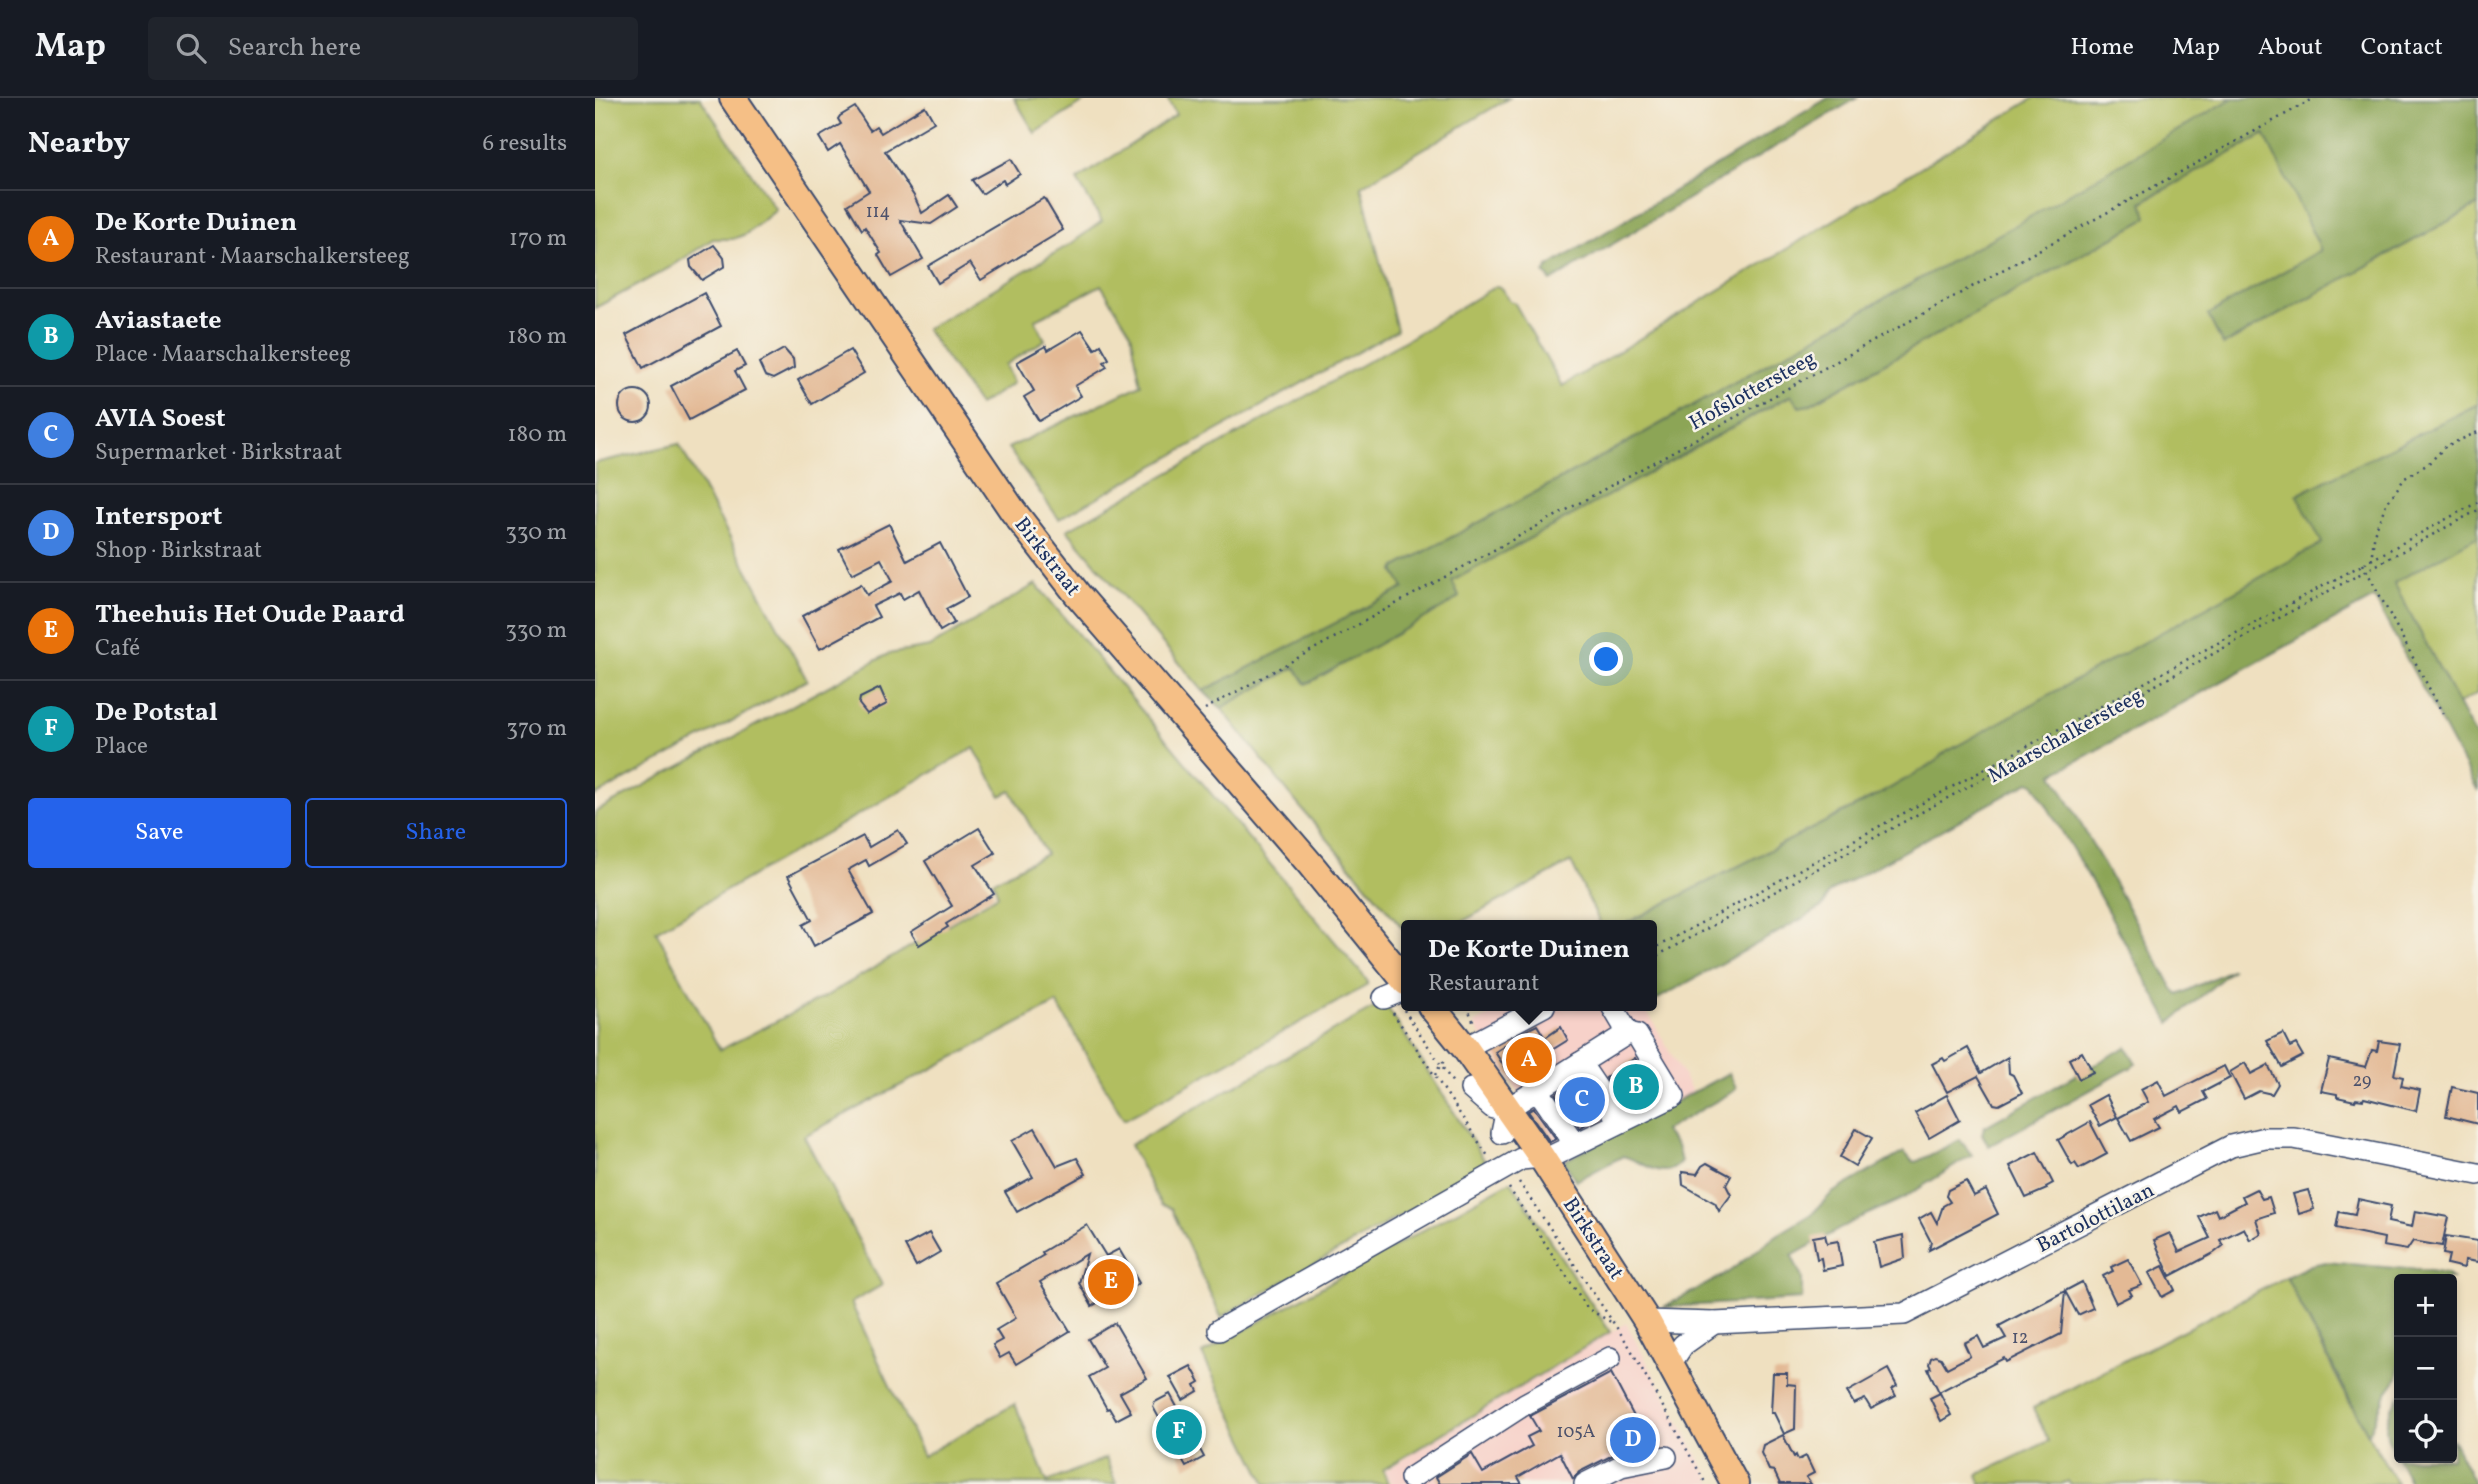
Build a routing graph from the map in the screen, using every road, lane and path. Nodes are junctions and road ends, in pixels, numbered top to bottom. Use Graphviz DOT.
graph roads {
  1 [pos="733,98"];
  2 [pos="2315,98"];
  3 [pos="2478,432"];
  4 [pos="2478,502"];
  5 [pos="2478,510"];
  6 [pos="2371,560"];
  7 [pos="2363,565"];
  8 [pos="2366,570"];
  9 [pos="1204,710"];
  10 [pos="2444,716"];
  11 [pos="1657,947"];
  12 [pos="1657,956"];
  13 [pos="1401,976"];
  14 [pos="1401,991"];
  15 [pos="1384,998"];
  16 [pos="1423,1011"];
  17 [pos="1435,1011"];
  18 [pos="1535,1011"];
  19 [pos="1615,1011"];
  20 [pos="1628,1033"];
  21 [pos="1465,1048"];
  22 [pos="1580,1063"];
  23 [pos="1441,1064"];
  24 [pos="1435,1075"];
  25 [pos="1538,1089"];
  26 [pos="1508,1115"];
  27 [pos="1620,1122"];
  28 [pos="1575,1144"];
  29 [pos="1531,1160"];
  30 [pos="2478,1174"];
  31 [pos="1647,1321"];
  32 [pos="1714,1323"];
  33 [pos="1219,1330"];
  34 [pos="1609,1358"];
  35 [pos="1671,1363"];
  36 [pos="1666,1457"];
  37 [pos="1411,1478"];
  38 [pos="1585,1484"];
  39 [pos="1706,1484"];
  40 [pos="1722,1484"];
  41 [pos="1735,1484"];
  1 -- 13 [label="main road, Birkstraat"];
  2 -- 9 [label="path, Hofslottersteeg"];
  3 -- 6 [label="path"];
  4 -- 6 [label="path, Maarschalkersteeg"];
  5 -- 8 [label="path, Maarschalkersteeg"];
  6 -- 7 [label="path, Maarschalkersteeg"];
  7 -- 8 [label="path"];
  7 -- 11 [label="path, Maarschalkersteeg"];
  8 -- 10 [label="path"];
  8 -- 12 [label="path, Maarschalkersteeg"];
  14 -- 15 [label="street"];
  16 -- 26 [label="main road, Birkstraat"];
  17 -- 21 [label="main road, Birkstraat"];
  18 -- 21 [label="street"];
  19 -- 20 [label="street"];
  20 -- 22 [label="street"];
  20 -- 27 [label="street"];
  21 -- 26 [label="main road, Birkstraat"];
  22 -- 25 [label="street"];
  22 -- 27 [label="street"];
  23 -- 24 [label="path"];
  25 -- 26 [label="street"];
  25 -- 28 [label="street"];
  26 -- 29 [label="main road, Birkstraat"];
  27 -- 28 [label="street"];
  28 -- 29 [label="street"];
  29 -- 31 [label="main road, Birkstraat"];
  29 -- 33 [label="street"];
  29 -- 39 [label="path, Birkstraat"];
  29 -- 40 [label="main road, Birkstraat"];
  30 -- 32 [label="street, Bartolottilaan"];
  31 -- 32 [label="street, Bartolottilaan"];
  31 -- 35 [label="main road, Birkstraat"];
  32 -- 35 [label="street"];
  34 -- 37 [label="street"];
  35 -- 41 [label="main road, Birkstraat"];
  36 -- 38 [label="street"];
}
